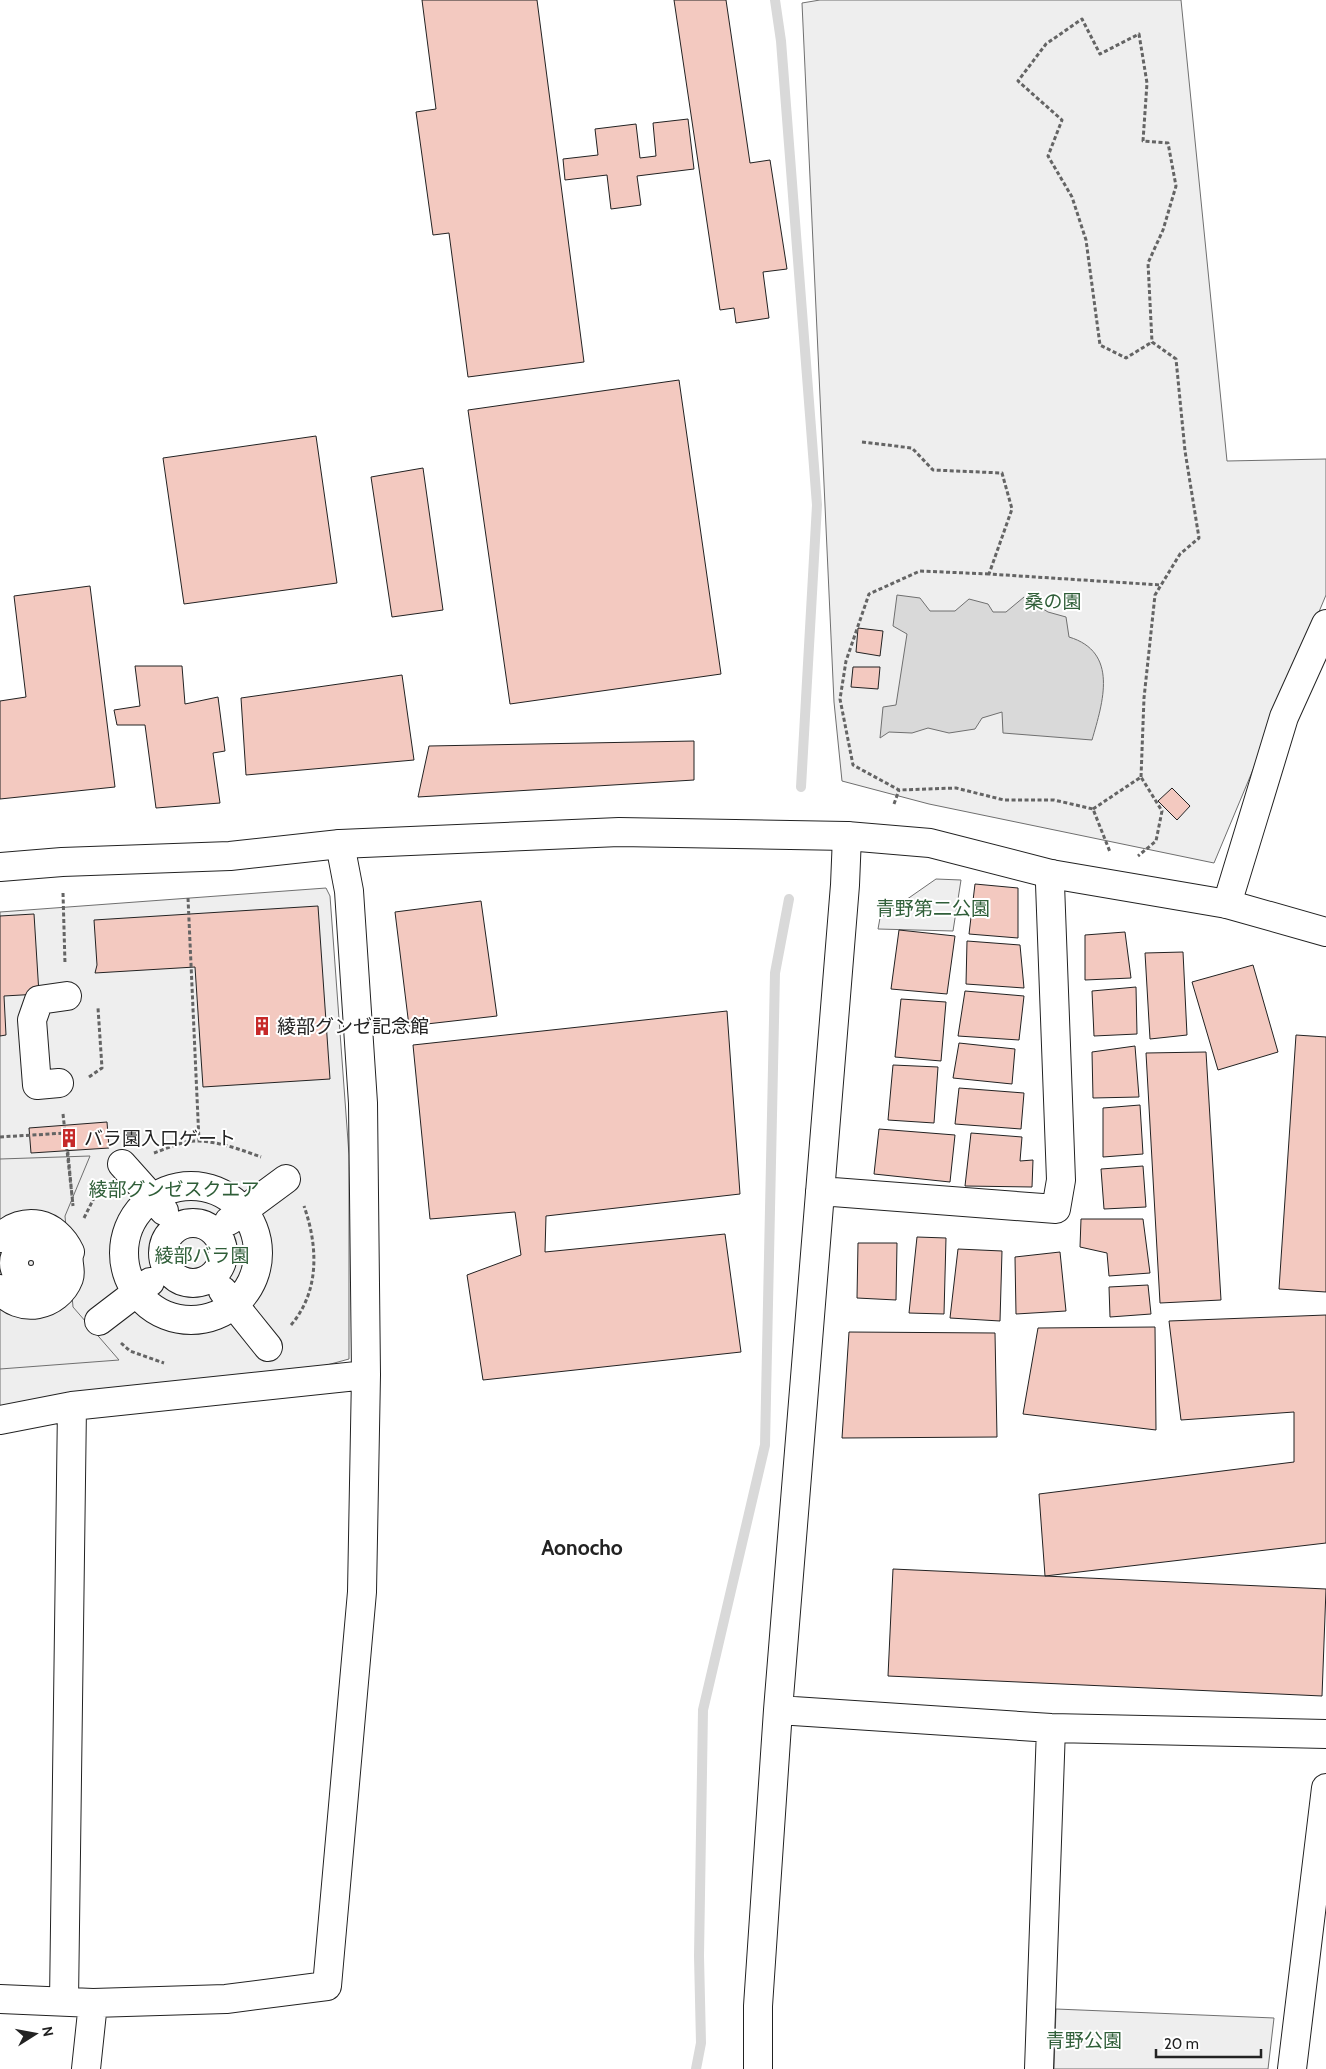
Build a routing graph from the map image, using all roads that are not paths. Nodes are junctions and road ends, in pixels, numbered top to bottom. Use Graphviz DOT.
graph roads {
  1 [pos="1326,624"];
  2 [pos="847,836"];
  3 [pos="340,844"];
  4 [pos="0,867"];
  5 [pos="1051,874"];
  6 [pos="1227,904"];
  7 [pos="1326,932"];
  8 [pos="67,996"];
  9 [pos="59,1083"];
  10 [pos="122,1164"];
  11 [pos="286,1179"];
  12 [pos="820,1191"];
  13 [pos="152,1198"];
  14 [pos="242,1210"];
  15 [pos="178,1227"];
  16 [pos="214,1232"];
  17 [pos="0,1238"];
  18 [pos="37,1262"];
  19 [pos="167,1269"];
  20 [pos="211,1276"];
  21 [pos="0,1290"];
  22 [pos="137,1292"];
  23 [pos="234,1304"];
  24 [pos="98,1321"];
  25 [pos="277,1339"];
  26 [pos="366,1375"];
  27 [pos="72,1406"];
  28 [pos="0,1420"];
  29 [pos="778,1710"];
  30 [pos="1051,1728"];
  31 [pos="1326,1734"];
  32 [pos="1326,1788"];
  33 [pos="0,1999"];
  34 [pos="64,2001"];
  35 [pos="93,2003"];
  36 [pos="86,2069"];
  37 [pos="758,2069"];
  38 [pos="1039,2069"];
  39 [pos="1292,2069"];
  1 -- 6 [label="street"];
  2 -- 3 [label="street"];
  2 -- 5 [label="street"];
  2 -- 12 [label="street"];
  3 -- 4 [label="street"];
  3 -- 26 [label="street"];
  5 -- 6 [label="street"];
  5 -- 12 [label="street"];
  6 -- 7 [label="street"];
  8 -- 9 [label="street"];
  10 -- 13 [label="street"];
  11 -- 14 [label="street"];
  12 -- 29 [label="street"];
  13 -- 14 [label="street"];
  13 -- 15 [label="street"];
  13 -- 22 [label="street"];
  14 -- 16 [label="street"];
  14 -- 23 [label="street"];
  15 -- 16 [label="street"];
  15 -- 19 [label="street"];
  16 -- 20 [label="street"];
  17 -- 18 [label="street"];
  18 -- 21 [label="street"];
  19 -- 20 [label="street"];
  19 -- 22 [label="street"];
  20 -- 23 [label="street"];
  22 -- 23 [label="street"];
  22 -- 24 [label="street"];
  23 -- 25 [label="street"];
  26 -- 27 [label="street"];
  26 -- 35 [label="street"];
  27 -- 28 [label="street"];
  27 -- 34 [label="street"];
  29 -- 30 [label="street"];
  29 -- 37 [label="street"];
  30 -- 31 [label="street"];
  30 -- 38 [label="street"];
  32 -- 39 [label="street"];
  33 -- 34 [label="street"];
  34 -- 35 [label="street"];
  35 -- 36 [label="street"];
}
